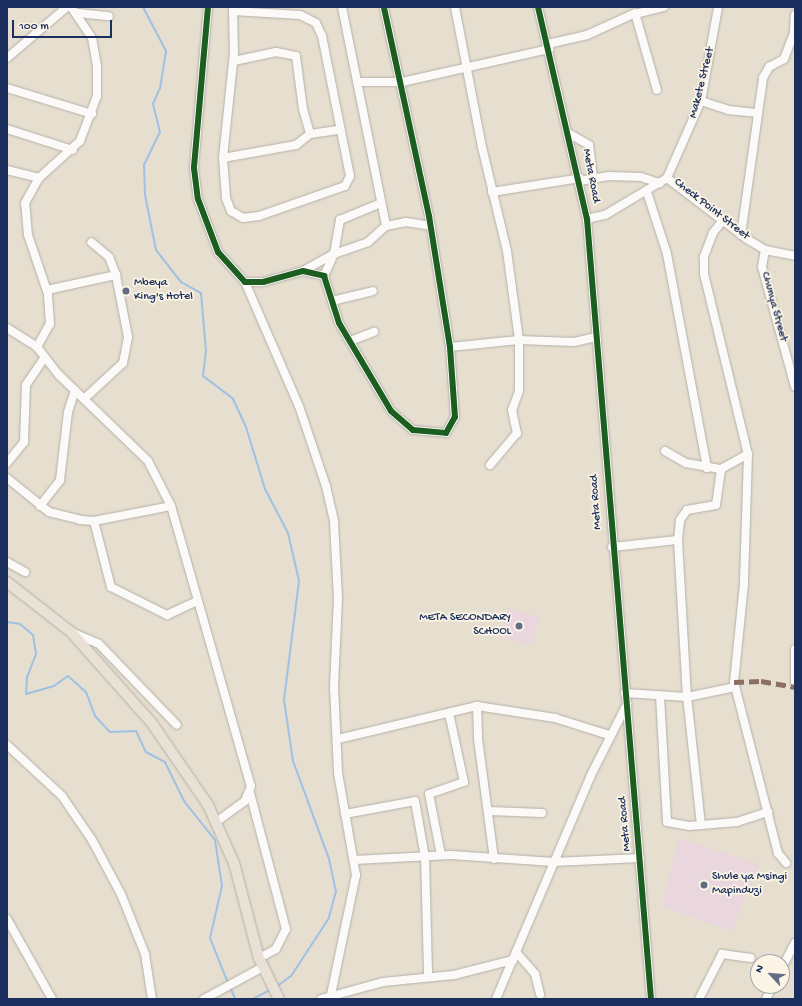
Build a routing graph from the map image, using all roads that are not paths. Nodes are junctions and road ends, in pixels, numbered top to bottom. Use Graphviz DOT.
graph roads {
  1 [pos="67,7"];
  2 [pos="71,7"];
  3 [pos="208,7"];
  4 [pos="342,7"];
  5 [pos="384,7"];
  6 [pos="455,7"];
  7 [pos="538,7"];
  8 [pos="664,7"];
  9 [pos="718,7"];
  10 [pos="233,9"];
  11 [pos="78,13"];
  12 [pos="635,13"];
  13 [pos="795,15"];
  14 [pos="109,16"];
  15 [pos="795,31"];
  16 [pos="549,46"];
  17 [pos="7,58"];
  18 [pos="234,61"];
  19 [pos="469,66"];
  20 [pos="357,82"];
  21 [pos="402,82"];
  22 [pos="7,88"];
  23 [pos="657,90"];
  24 [pos="701,101"];
  25 [pos="758,113"];
  26 [pos="92,114"];
  27 [pos="7,129"];
  28 [pos="340,130"];
  29 [pos="310,134"];
  30 [pos="570,134"];
  31 [pos="73,150"];
  32 [pos="223,158"];
  33 [pos="7,170"];
  34 [pos="39,178"];
  35 [pos="593,178"];
  36 [pos="667,178"];
  37 [pos="580,180"];
  38 [pos="660,183"];
  39 [pos="492,192"];
  40 [pos="647,192"];
  41 [pos="381,203"];
  42 [pos="587,219"];
  43 [pos="723,220"];
  44 [pos="386,226"];
  45 [pos="431,226"];
  46 [pos="741,235"];
  47 [pos="91,242"];
  48 [pos="765,250"];
  49 [pos="334,254"];
  50 [pos="795,256"];
  51 [pos="304,271"];
  52 [pos="116,275"];
  53 [pos="324,276"];
  54 [pos="245,282"];
  55 [pos="47,290"];
  56 [pos="373,291"];
  57 [pos="332,300"];
  58 [pos="7,328"];
  59 [pos="374,332"];
  60 [pos="595,337"];
  61 [pos="519,340"];
  62 [pos="350,341"];
  63 [pos="37,347"];
  64 [pos="450,347"];
  65 [pos="44,358"];
  66 [pos="795,387"];
  67 [pos="75,390"];
  68 [pos="84,399"];
  69 [pos="665,451"];
  70 [pos="748,454"];
  71 [pos="7,463"];
  72 [pos="490,465"];
  73 [pos="707,468"];
  74 [pos="722,469"];
  75 [pos="7,478"];
  76 [pos="40,506"];
  77 [pos="171,506"];
  78 [pos="94,521"];
  79 [pos="678,540"];
  80 [pos="612,547"];
  81 [pos="7,562"];
  82 [pos="25,572"];
  83 [pos="7,582"];
  84 [pos="197,601"];
  85 [pos="71,632"];
  86 [pos="795,649"];
  87 [pos="795,683"];
  88 [pos="735,687"];
  89 [pos="625,693"];
  90 [pos="660,696"];
  91 [pos="687,697"];
  92 [pos="627,704"];
  93 [pos="478,706"];
  94 [pos="449,713"];
  95 [pos="177,725"];
  96 [pos="609,735"];
  97 [pos="338,739"];
  98 [pos="7,745"];
  99 [pos="250,793"];
  100 [pos="489,811"];
  101 [pos="768,812"];
  102 [pos="542,813"];
  103 [pos="346,814"];
  104 [pos="217,821"];
  105 [pos="701,825"];
  106 [pos="441,855"];
  107 [pos="425,857"];
  108 [pos="640,858"];
  109 [pos="494,859"];
  110 [pos="354,860"];
  111 [pos="554,862"];
  112 [pos="786,863"];
  113 [pos="7,919"];
  114 [pos="795,943"];
  115 [pos="789,954"];
  116 [pos="514,956"];
  117 [pos="750,958"];
  118 [pos="261,962"];
  119 [pos="428,976"];
  120 [pos="540,994"];
  121 [pos="331,995"];
  122 [pos="278,998"];
  123 [pos="52,999"];
  124 [pos="152,999"];
  125 [pos="204,999"];
  126 [pos="321,999"];
  127 [pos="496,999"];
  128 [pos="652,999"];
  129 [pos="699,999"];
  1 -- 17 [label="street"];
  2 -- 11 [label="street"];
  3 -- 54 [label="street"];
  4 -- 20 [label="street"];
  5 -- 21 [label="street"];
  6 -- 19 [label="street"];
  7 -- 16 [label="street, Meta Road"];
  8 -- 12 [label="street"];
  9 -- 24 [label="street, Makete Street"];
  10 -- 18 [label="street"];
  10 -- 28 [label="street"];
  11 -- 14 [label="street"];
  11 -- 26 [label="street"];
  12 -- 16 [label="street"];
  12 -- 23 [label="street"];
  13 -- 15 [label="street"];
  15 -- 25 [label="street"];
  16 -- 19 [label="street"];
  16 -- 30 [label="street, Meta Road"];
  18 -- 29 [label="street"];
  18 -- 32 [label="street"];
  19 -- 21 [label="street"];
  19 -- 39 [label="street"];
  20 -- 21 [label="street"];
  20 -- 41 [label="street"];
  21 -- 45 [label="street"];
  22 -- 26 [label="street"];
  24 -- 25 [label="street"];
  24 -- 36 [label="street, Makete Street"];
  25 -- 46 [label="street"];
  26 -- 31 [label="street"];
  27 -- 31 [label="street"];
  28 -- 29 [label="street"];
  28 -- 32 [label="street"];
  29 -- 32 [label="street"];
  30 -- 35 [label="street"];
  30 -- 37 [label="street, Meta Road"];
  31 -- 34 [label="street"];
  33 -- 34 [label="street"];
  34 -- 55 [label="street"];
  35 -- 37 [label="street"];
  35 -- 38 [label="street"];
  36 -- 38 [label="street, Check Point Street"];
  36 -- 43 [label="street, Check Point Street"];
  37 -- 39 [label="street"];
  37 -- 42 [label="street, Meta Road"];
  38 -- 40 [label="street, Check Point Street"];
  39 -- 61 [label="street"];
  40 -- 42 [label="street, Check Point Street"];
  40 -- 73 [label="street"];
  41 -- 44 [label="street"];
  41 -- 49 [label="street"];
  42 -- 60 [label="street, Meta Road"];
  43 -- 46 [label="street, Check Point Street"];
  43 -- 70 [label="street"];
  44 -- 45 [label="street"];
  44 -- 49 [label="street"];
  45 -- 64 [label="street"];
  46 -- 48 [label="street, Check Point Street"];
  47 -- 52 [label="street"];
  48 -- 50 [label="street, Check Point Street"];
  48 -- 66 [label="street, Chunya Street"];
  49 -- 51 [label="street"];
  49 -- 53 [label="street"];
  51 -- 53 [label="street"];
  51 -- 54 [label="street"];
  52 -- 55 [label="street"];
  52 -- 68 [label="street"];
  53 -- 57 [label="street"];
  54 -- 97 [label="street"];
  55 -- 63 [label="street"];
  56 -- 57 [label="street"];
  57 -- 62 [label="street"];
  58 -- 63 [label="street"];
  59 -- 62 [label="street"];
  60 -- 61 [label="street"];
  60 -- 80 [label="street, Meta Road"];
  61 -- 64 [label="street"];
  61 -- 72 [label="street"];
  62 -- 64 [label="street"];
  63 -- 65 [label="street"];
  65 -- 67 [label="street"];
  65 -- 71 [label="street"];
  67 -- 68 [label="street"];
  67 -- 76 [label="street"];
  68 -- 77 [label="street"];
  69 -- 73 [label="street"];
  70 -- 74 [label="street"];
  70 -- 88 [label="street"];
  73 -- 74 [label="street"];
  74 -- 79 [label="street"];
  75 -- 76 [label="street"];
  76 -- 78 [label="street"];
  77 -- 78 [label="street"];
  77 -- 84 [label="street"];
  78 -- 84 [label="street"];
  79 -- 80 [label="street"];
  79 -- 91 [label="street"];
  80 -- 89 [label="street, Meta Road"];
  81 -- 82 [label="street"];
  83 -- 85 [label="main road"];
  84 -- 99 [label="street"];
  85 -- 95 [label="street"];
  85 -- 104 [label="main road"];
  86 -- 87 [label="street"];
  88 -- 91 [label="street"];
  88 -- 101 [label="street"];
  89 -- 90 [label="street"];
  89 -- 92 [label="street, Meta Road"];
  90 -- 91 [label="street"];
  90 -- 105 [label="street"];
  91 -- 105 [label="street"];
  92 -- 96 [label="street"];
  92 -- 108 [label="street, Meta Road"];
  93 -- 94 [label="street"];
  93 -- 96 [label="street"];
  93 -- 100 [label="street"];
  94 -- 97 [label="street"];
  94 -- 106 [label="street"];
  96 -- 111 [label="street"];
  97 -- 103 [label="street"];
  98 -- 124 [label="street"];
  99 -- 104 [label="street"];
  99 -- 118 [label="street"];
  100 -- 102 [label="street"];
  100 -- 109 [label="street"];
  101 -- 105 [label="street"];
  101 -- 112 [label="street"];
  103 -- 107 [label="street"];
  103 -- 110 [label="street"];
  104 -- 118 [label="main road"];
  106 -- 107 [label="street"];
  106 -- 109 [label="street"];
  107 -- 110 [label="street"];
  107 -- 119 [label="street"];
  108 -- 111 [label="street"];
  108 -- 128 [label="street, Meta Road"];
  109 -- 111 [label="street"];
  110 -- 121 [label="street"];
  111 -- 116 [label="street"];
  113 -- 123 [label="street"];
  114 -- 115 [label="street"];
  116 -- 119 [label="street"];
  116 -- 120 [label="street"];
  116 -- 127 [label="street"];
  117 -- 129 [label="street"];
  118 -- 122 [label="main road"];
  118 -- 125 [label="street"];
  119 -- 121 [label="street"];
  121 -- 126 [label="street"];
}
